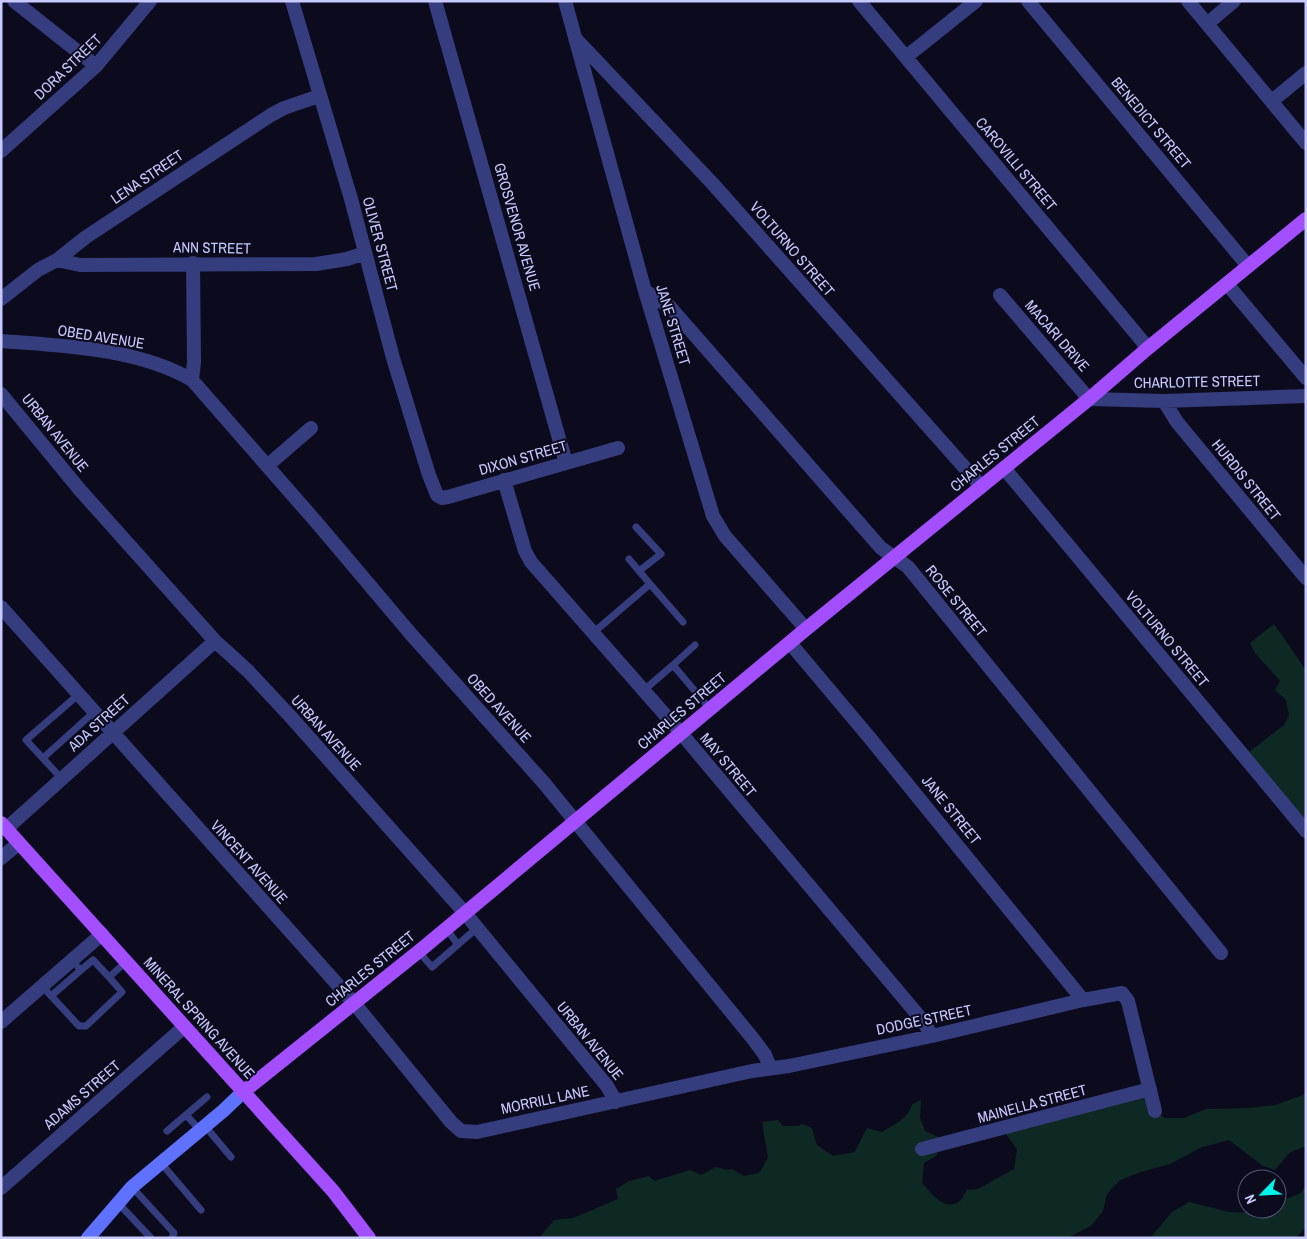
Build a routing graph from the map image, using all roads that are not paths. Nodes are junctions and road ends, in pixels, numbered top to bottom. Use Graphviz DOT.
graph roads {
  1 [pos="14,1"];
  2 [pos="150,1"];
  3 [pos="292,1"];
  4 [pos="435,1"];
  5 [pos="565,1"];
  6 [pos="859,1"];
  7 [pos="976,1"];
  8 [pos="1028,1"];
  9 [pos="1188,1"];
  10 [pos="1234,1"];
  11 [pos="1207,24"];
  12 [pos="574,37"];
  13 [pos="906,57"];
  14 [pos="96,66"];
  15 [pos="1306,73"];
  16 [pos="319,96"];
  17 [pos="1272,101"];
  18 [pos="1306,144"];
  19 [pos="2,148"];
  20 [pos="1306,219"];
  21 [pos="365,253"];
  22 [pos="57,260"];
  23 [pos="193,263"];
  24 [pos="1248,266"];
  25 [pos="1227,284"];
  26 [pos="645,291"];
  27 [pos="1000,295"];
  28 [pos="1,299"];
  29 [pos="1,341"];
  30 [pos="1148,348"];
  31 [pos="1306,378"];
  32 [pos="192,380"];
  33 [pos="1,394"];
  34 [pos="1306,396"];
  35 [pos="1089,399"];
  36 [pos="1164,401"];
  37 [pos="311,428"];
  38 [pos="618,448"];
  39 [pos="566,463"];
  40 [pos="267,466"];
  41 [pos="1004,468"];
  42 [pos="504,480"];
  43 [pos="981,486"];
  44 [pos="437,495"];
  45 [pos="636,527"];
  46 [pos="895,557"];
  47 [pos="629,559"];
  48 [pos="639,571"];
  49 [pos="1306,578"];
  50 [pos="650,584"];
  51 [pos="1,607"];
  52 [pos="683,622"];
  53 [pos="806,629"];
  54 [pos="593,633"];
  55 [pos="215,641"];
  56 [pos="790,644"];
  57 [pos="695,646"];
  58 [pos="673,665"];
  59 [pos="644,691"];
  60 [pos="78,695"];
  61 [pos="710,709"];
  62 [pos="94,712"];
  63 [pos="112,732"];
  64 [pos="681,733"];
  65 [pos="43,758"];
  66 [pos="62,779"];
  67 [pos="574,821"];
  68 [pos="4,826"];
  69 [pos="1306,831"];
  70 [pos="19,843"];
  71 [pos="1,858"];
  72 [pos="465,913"];
  73 [pos="446,928"];
  74 [pos="477,928"];
  75 [pos="102,934"];
  76 [pos="458,944"];
  77 [pos="418,951"];
  78 [pos="1221,952"];
  79 [pos="126,962"];
  80 [pos="77,965"];
  81 [pos="109,978"];
  82 [pos="46,991"];
  83 [pos="1083,1000"];
  84 [pos="354,1003"];
  85 [pos="1,1022"];
  86 [pos="184,1027"];
  87 [pos="932,1036"];
  88 [pos="770,1067"];
  89 [pos="1150,1089"];
  90 [pos="243,1092"];
  91 [pos="207,1097"];
  92 [pos="616,1102"];
  93 [pos="1155,1111"];
  94 [pos="186,1115"];
  95 [pos="202,1128"];
  96 [pos="166,1131"];
  97 [pos="474,1132"];
  98 [pos="922,1150"];
  99 [pos="231,1157"];
  100 [pos="161,1163"];
  101 [pos="132,1187"];
  102 [pos="1,1188"];
  103 [pos="117,1203"];
  104 [pos="201,1210"];
  105 [pos="88,1238"];
  106 [pos="151,1238"];
  107 [pos="172,1238"];
  108 [pos="369,1238"];
  1 -- 14 [label="street"];
  2 -- 14 [label="street, DORA STREET"];
  3 -- 16 [label="street, OLIVER STREET"];
  4 -- 39 [label="street, GROSVENOR AVENUE"];
  5 -- 12 [label="street, JANE STREET"];
  6 -- 13 [label="street, CAROVILLI STREET"];
  7 -- 13 [label="street"];
  8 -- 24 [label="street, BENEDICT STREET"];
  9 -- 11 [label="street"];
  10 -- 11 [label="street"];
  11 -- 17 [label="street"];
  12 -- 26 [label="street, JANE STREET"];
  12 -- 43 [label="street, VOLTURNO STREET"];
  13 -- 30 [label="street, CAROVILLI STREET"];
  14 -- 19 [label="street, DORA STREET"];
  15 -- 17 [label="street"];
  16 -- 21 [label="street, OLIVER STREET"];
  16 -- 22 [label="street, LENA STREET"];
  17 -- 18 [label="street"];
  20 -- 24 [label="main road, CHARLES STREET"];
  21 -- 23 [label="street, ANN STREET"];
  21 -- 44 [label="street, OLIVER STREET"];
  22 -- 23 [label="street, ANN STREET"];
  22 -- 28 [label="street, LENA STREET"];
  23 -- 32 [label="street"];
  24 -- 25 [label="main road, CHARLES STREET"];
  25 -- 30 [label="main road, CHARLES STREET"];
  25 -- 31 [label="street"];
  26 -- 46 [label="street, ROSE STREET"];
  26 -- 53 [label="street, JANE STREET"];
  27 -- 35 [label="street, MACARI DRIVE"];
  29 -- 32 [label="street, OBED AVENUE"];
  30 -- 35 [label="main road, CHARLES STREET"];
  32 -- 40 [label="street, OBED AVENUE"];
  33 -- 55 [label="street, URBAN AVENUE"];
  34 -- 36 [label="street, CHARLOTTE STREET"];
  35 -- 36 [label="street, CHARLOTTE STREET"];
  35 -- 41 [label="main road, CHARLES STREET"];
  36 -- 49 [label="street, HURDIS STREET"];
  37 -- 40 [label="street"];
  38 -- 39 [label="street, DIXON STREET"];
  39 -- 42 [label="street, DIXON STREET"];
  40 -- 67 [label="street, OBED AVENUE"];
  41 -- 43 [label="main road, CHARLES STREET"];
  41 -- 69 [label="street, VOLTURNO STREET"];
  42 -- 44 [label="street, DIXON STREET"];
  42 -- 54 [label="street, MAY STREET"];
  43 -- 46 [label="main road, CHARLES STREET"];
  45 -- 48 [label="lane"];
  46 -- 53 [label="main road, CHARLES STREET"];
  46 -- 78 [label="street, ROSE STREET"];
  47 -- 48 [label="lane"];
  48 -- 50 [label="lane"];
  50 -- 52 [label="lane"];
  50 -- 54 [label="lane"];
  51 -- 60 [label="street, VINCENT AVENUE"];
  53 -- 56 [label="main road, CHARLES STREET"];
  54 -- 59 [label="street, MAY STREET"];
  55 -- 63 [label="street, ADA STREET"];
  55 -- 72 [label="street, URBAN AVENUE"];
  56 -- 61 [label="main road, CHARLES STREET"];
  56 -- 83 [label="street, JANE STREET"];
  57 -- 58 [label="lane"];
  58 -- 59 [label="lane"];
  58 -- 61 [label="lane"];
  59 -- 64 [label="street, MAY STREET"];
  60 -- 62 [label="street, VINCENT AVENUE"];
  60 -- 65 [label="lane"];
  61 -- 64 [label="main road, CHARLES STREET"];
  62 -- 63 [label="street, VINCENT AVENUE"];
  62 -- 65 [label="lane"];
  63 -- 66 [label="street, ADA STREET"];
  63 -- 84 [label="street, VINCENT AVENUE"];
  64 -- 67 [label="main road, CHARLES STREET"];
  64 -- 87 [label="street, MAY STREET"];
  65 -- 66 [label="lane"];
  66 -- 68 [label="street, ADA STREET"];
  67 -- 72 [label="main road, CHARLES STREET"];
  67 -- 88 [label="street, OBED AVENUE"];
  68 -- 70 [label="main road, MINERAL SPRING AVENUE"];
  70 -- 71 [label="street"];
  70 -- 75 [label="main road, MINERAL SPRING AVENUE"];
  72 -- 73 [label="main road, CHARLES STREET"];
  72 -- 74 [label="street, URBAN AVENUE"];
  73 -- 76 [label="lane"];
  73 -- 77 [label="main road, CHARLES STREET"];
  74 -- 76 [label="lane"];
  74 -- 92 [label="street, URBAN AVENUE"];
  75 -- 79 [label="main road, MINERAL SPRING AVENUE"];
  75 -- 80 [label="street"];
  76 -- 77 [label="lane"];
  77 -- 84 [label="main road, CHARLES STREET"];
  79 -- 81 [label="lane"];
  79 -- 86 [label="main road, MINERAL SPRING AVENUE"];
  80 -- 81 [label="lane"];
  80 -- 82 [label="street"];
  81 -- 82 [label="lane"];
  82 -- 85 [label="street"];
  83 -- 87 [label="street, DODGE STREET"];
  83 -- 89 [label="street, DODGE STREET"];
  84 -- 90 [label="main road, CHARLES STREET"];
  84 -- 97 [label="street, VINCENT AVENUE"];
  86 -- 90 [label="main road, MINERAL SPRING AVENUE"];
  86 -- 102 [label="street, ADAMS STREET"];
  87 -- 88 [label="street, DODGE STREET"];
  88 -- 92 [label="street, MORRILL LANE"];
  89 -- 93 [label="street"];
  89 -- 98 [label="street, MAINELLA STREET"];
  90 -- 95 [label="main road, CHARLES STREET"];
  90 -- 108 [label="main road, MINERAL SPRING AVENUE"];
  91 -- 94 [label="lane"];
  92 -- 97 [label="street, MORRILL LANE"];
  94 -- 95 [label="lane"];
  94 -- 96 [label="lane"];
  95 -- 99 [label="lane"];
  95 -- 100 [label="main road, CHARLES STREET"];
  100 -- 101 [label="main road, CHARLES STREET"];
  100 -- 104 [label="lane"];
  101 -- 103 [label="main road, CHARLES STREET"];
  101 -- 107 [label="lane"];
  103 -- 105 [label="main road, CHARLES STREET"];
  103 -- 106 [label="lane"];
}
